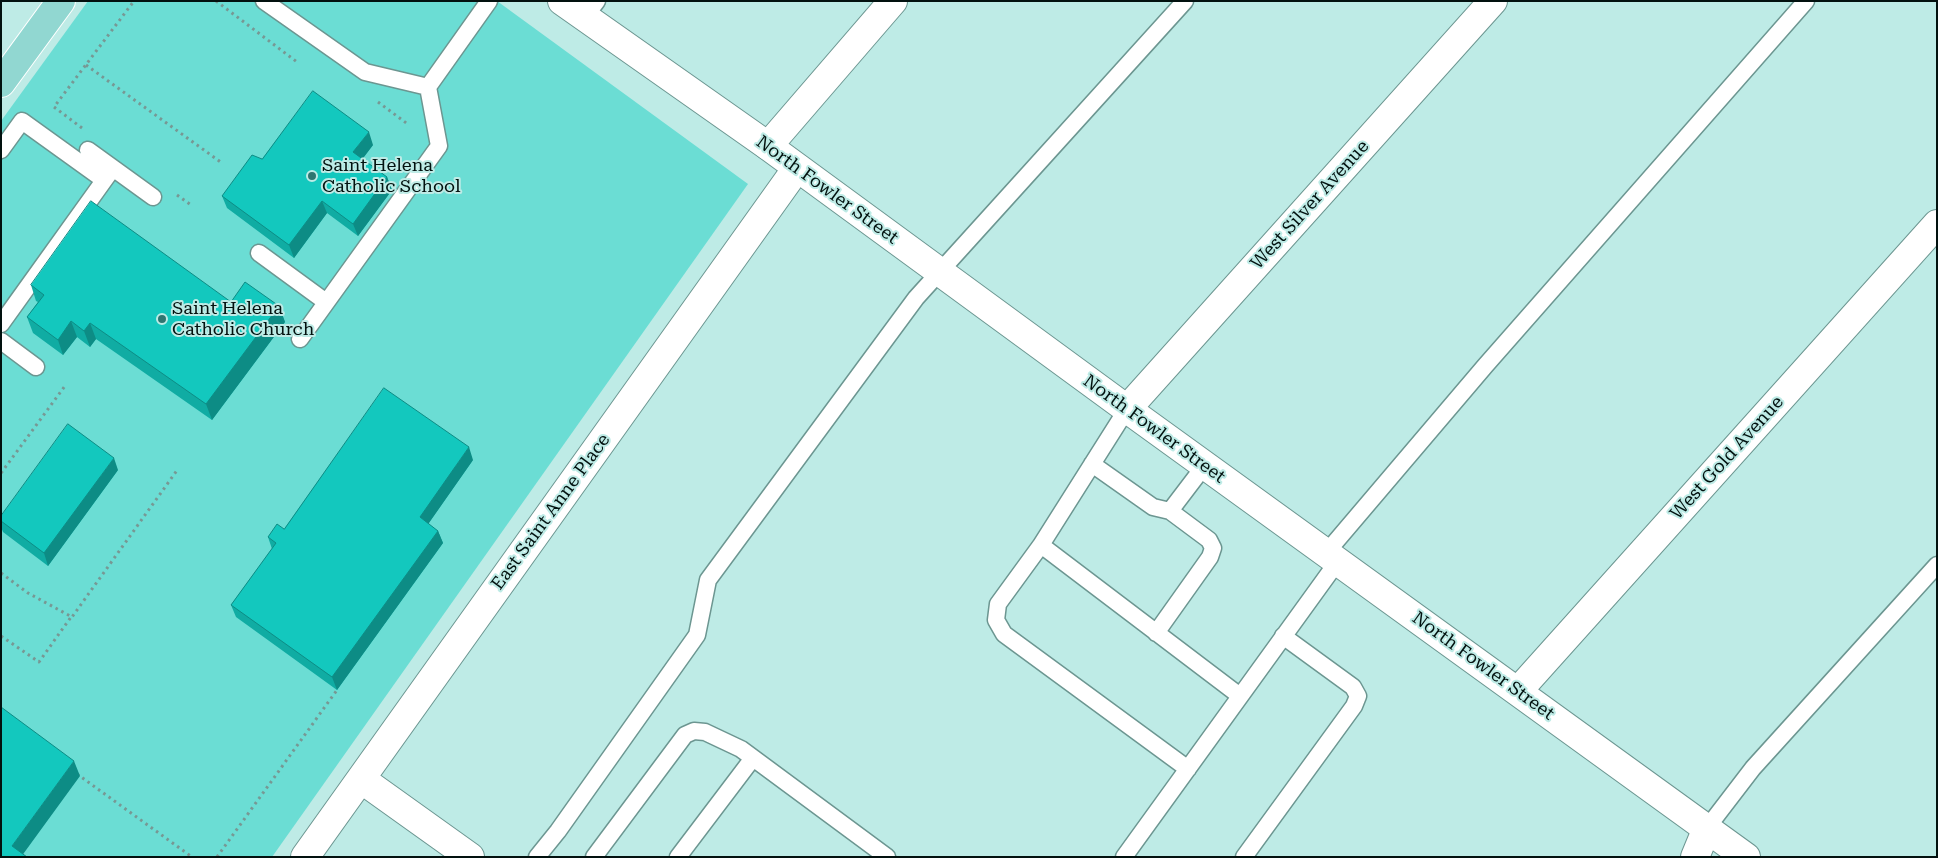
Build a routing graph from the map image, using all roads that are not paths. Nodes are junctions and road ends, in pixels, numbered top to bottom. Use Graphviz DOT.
graph roads {
  1 [pos="61,1"];
  2 [pos="264,1"];
  3 [pos="489,1"];
  4 [pos="562,1"];
  5 [pos="894,1"];
  6 [pos="1185,1"];
  7 [pos="1493,1"];
  8 [pos="1806,1"];
  9 [pos="591,10"];
  10 [pos="1,83"];
  11 [pos="428,86"];
  12 [pos="768,146"];
  13 [pos="1,150"];
  14 [pos="88,150"];
  15 [pos="798,168"];
  16 [pos="109,174"];
  17 [pos="153,197"];
  18 [pos="1937,224"];
  19 [pos="259,253"];
  20 [pos="940,273"];
  21 [pos="326,302"];
  22 [pos="1,324"];
  23 [pos="300,339"];
  24 [pos="1,341"];
  25 [pos="36,367"];
  26 [pos="1127,409"];
  27 [pos="1092,464"];
  28 [pos="1205,465"];
  29 [pos="1170,510"];
  30 [pos="1041,545"];
  31 [pos="1332,557"];
  32 [pos="1937,565"];
  33 [pos="1156,632"];
  34 [pos="1283,636"];
  35 [pos="1518,691"];
  36 [pos="1240,696"];
  37 [pos="753,758"];
  38 [pos="1188,769"];
  39 [pos="361,779"];
  40 [pos="1707,828"];
  41 [pos="305,857"];
  42 [pos="470,857"];
  43 [pos="537,857"];
  44 [pos="594,857"];
  45 [pos="678,857"];
  46 [pos="887,857"];
  47 [pos="1124,857"];
  48 [pos="1244,857"];
  49 [pos="1695,857"];
  50 [pos="1746,857"];
  1 -- 10 [label="main road"];
  2 -- 11 [label="lane"];
  3 -- 11 [label="lane"];
  4 -- 9 [label="street, North Fowler Street"];
  5 -- 12 [label="street"];
  6 -- 20 [label="lane"];
  7 -- 26 [label="street, West Silver Avenue"];
  8 -- 31 [label="lane"];
  9 -- 12 [label="street, North Fowler Street"];
  11 -- 21 [label="lane"];
  12 -- 15 [label="street, North Fowler Street"];
  13 -- 16 [label="lane"];
  14 -- 16 [label="lane"];
  15 -- 20 [label="street, North Fowler Street"];
  15 -- 39 [label="street, East Saint Anne Place"];
  16 -- 17 [label="lane"];
  16 -- 22 [label="lane"];
  18 -- 35 [label="street, West Gold Avenue"];
  19 -- 21 [label="lane"];
  20 -- 26 [label="street, North Fowler Street"];
  20 -- 43 [label="lane"];
  21 -- 23 [label="lane"];
  24 -- 25 [label="lane"];
  26 -- 27 [label="lane"];
  26 -- 28 [label="street, North Fowler Street"];
  27 -- 29 [label="lane"];
  27 -- 30 [label="lane"];
  28 -- 29 [label="lane"];
  28 -- 31 [label="street, North Fowler Street"];
  29 -- 33 [label="lane"];
  30 -- 33 [label="lane"];
  30 -- 38 [label="lane"];
  31 -- 34 [label="lane"];
  31 -- 35 [label="street, North Fowler Street"];
  32 -- 40 [label="lane"];
  33 -- 36 [label="lane"];
  34 -- 36 [label="lane"];
  34 -- 48 [label="lane"];
  35 -- 40 [label="street, North Fowler Street"];
  36 -- 38 [label="lane"];
  37 -- 44 [label="lane"];
  37 -- 45 [label="lane"];
  37 -- 46 [label="lane"];
  38 -- 47 [label="lane"];
  39 -- 41 [label="street, East Saint Anne Place"];
  39 -- 42 [label="street"];
  40 -- 49 [label="street"];
  40 -- 50 [label="street, North Fowler Street"];
}
